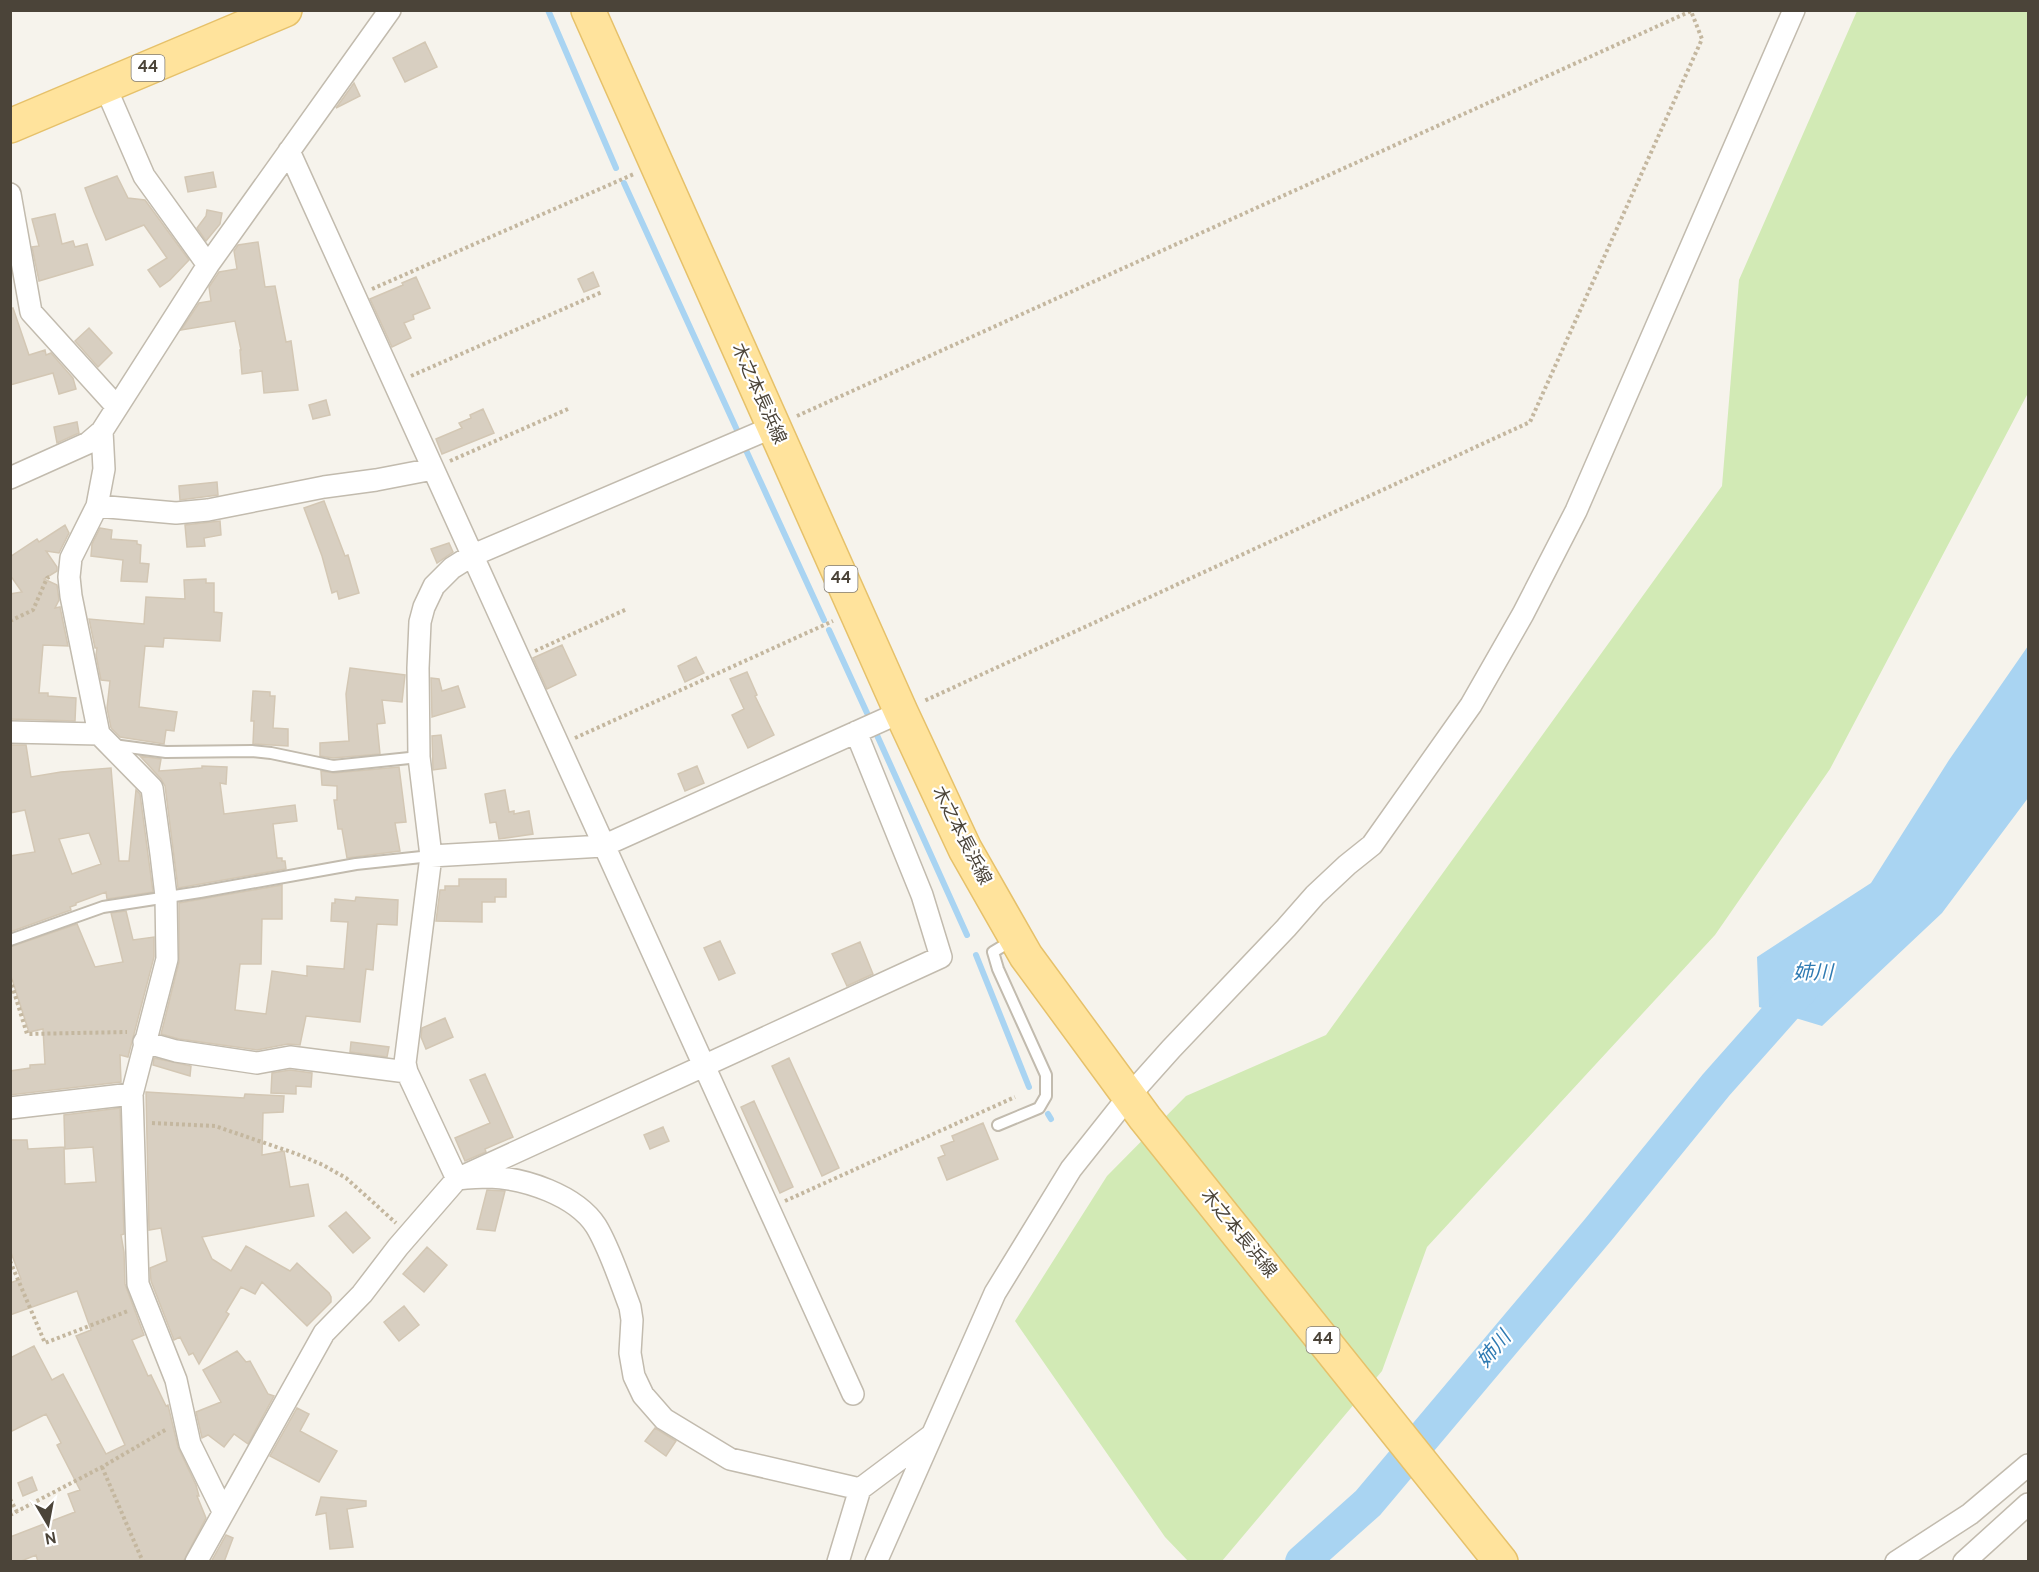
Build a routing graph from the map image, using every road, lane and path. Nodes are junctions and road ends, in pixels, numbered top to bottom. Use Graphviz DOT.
graph roads {
  1 [pos="285,10"];
  2 [pos="390,10"];
  3 [pos="588,10"];
  4 [pos="1794,10"];
  5 [pos="1691,11"];
  6 [pos="105,86"];
  7 [pos="10,126"];
  8 [pos="289,151"];
  9 [pos="618,181"];
  10 [pos="10,194"];
  11 [pos="208,265"];
  12 [pos="602,292"];
  13 [pos="355,297"];
  14 [pos="394,384"];
  15 [pos="117,407"];
  16 [pos="568,408"];
  17 [pos="773,427"];
  18 [pos="102,431"];
  19 [pos="433,469"];
  20 [pos="10,478"];
  21 [pos="97,506"];
  22 [pos="471,556"];
  23 [pos="69,572"];
  24 [pos="627,609"];
  25 [pos="856,612"];
  26 [pos="10,621"];
  27 [pos="518,659"];
  28 [pos="901,712"];
  29 [pos="10,732"];
  30 [pos="856,732"];
  31 [pos="105,740"];
  32 [pos="557,745"];
  33 [pos="419,757"];
  34 [pos="603,846"];
  35 [pos="431,855"];
  36 [pos="166,896"];
  37 [pos="1016,938"];
  38 [pos="10,940"];
  39 [pos="10,979"];
  40 [pos="146,1037"];
  41 [pos="703,1066"];
  42 [pos="407,1072"];
  43 [pos="132,1094"];
  44 [pos="1016,1097"];
  45 [pos="1137,1107"];
  46 [pos="10,1108"];
  47 [pos="133,1122"];
  48 [pos="998,1125"];
  49 [pos="457,1179"];
  50 [pos="768,1208"];
  51 [pos="409,1234"];
  52 [pos="10,1261"];
  53 [pos="146,1304"];
  54 [pos="853,1394"];
  55 [pos="184,1418"];
  56 [pos="935,1432"];
  57 [pos="2028,1465"];
  58 [pos="102,1467"];
  59 [pos="860,1489"];
  60 [pos="10,1499"];
  61 [pos="2028,1504"];
  62 [pos="223,1511"];
  63 [pos="17,1512"];
  64 [pos="10,1515"];
  65 [pos="143,1562"];
  66 [pos="196,1562"];
  67 [pos="838,1562"];
  68 [pos="876,1562"];
  69 [pos="1501,1562"];
  70 [pos="1896,1562"];
  71 [pos="1964,1562"];
  1 -- 6 [label="main road, 44"];
  2 -- 8 [label="street"];
  3 -- 17 [label="main road, 木之本長浜線 / 44"];
  4 -- 45 [label="street"];
  5 -- 17 [label="path"];
  5 -- 28 [label="path"];
  6 -- 7 [label="main road, 44"];
  6 -- 11 [label="street"];
  8 -- 11 [label="street"];
  8 -- 13 [label="street"];
  9 -- 13 [label="path"];
  10 -- 15 [label="street"];
  11 -- 15 [label="street"];
  12 -- 14 [label="path"];
  13 -- 14 [label="street"];
  14 -- 19 [label="street"];
  15 -- 18 [label="street"];
  16 -- 19 [label="path"];
  17 -- 22 [label="street"];
  17 -- 25 [label="main road, 木之本長浜線 / 44"];
  18 -- 20 [label="street"];
  18 -- 21 [label="street"];
  19 -- 21 [label="street"];
  19 -- 22 [label="street"];
  21 -- 23 [label="street"];
  22 -- 27 [label="street"];
  22 -- 33 [label="street"];
  23 -- 26 [label="path"];
  23 -- 31 [label="street"];
  24 -- 27 [label="path"];
  25 -- 28 [label="main road, 木之本長浜線 / 44"];
  25 -- 32 [label="path"];
  27 -- 32 [label="street"];
  28 -- 30 [label="street"];
  28 -- 37 [label="main road, 木之本長浜線 / 44"];
  29 -- 31 [label="street"];
  30 -- 34 [label="street"];
  30 -- 41 [label="street"];
  31 -- 33 [label="lane"];
  31 -- 36 [label="street"];
  32 -- 34 [label="street"];
  33 -- 35 [label="street"];
  34 -- 35 [label="street"];
  34 -- 41 [label="street"];
  35 -- 36 [label="lane"];
  35 -- 42 [label="street"];
  36 -- 38 [label="lane"];
  36 -- 40 [label="street"];
  37 -- 45 [label="main road, 木之本長浜線 / 44"];
  37 -- 48 [label="lane"];
  39 -- 40 [label="path"];
  40 -- 42 [label="street"];
  40 -- 43 [label="street"];
  41 -- 49 [label="street"];
  41 -- 50 [label="street"];
  42 -- 49 [label="street"];
  43 -- 46 [label="street"];
  43 -- 47 [label="street"];
  44 -- 50 [label="path"];
  45 -- 56 [label="street"];
  45 -- 69 [label="main road, 木之本長浜線 / 44"];
  47 -- 51 [label="path"];
  47 -- 53 [label="street"];
  49 -- 51 [label="street"];
  49 -- 59 [label="street"];
  50 -- 54 [label="street"];
  51 -- 62 [label="street"];
  52 -- 53 [label="path"];
  53 -- 55 [label="street"];
  55 -- 58 [label="path"];
  55 -- 62 [label="street"];
  56 -- 59 [label="street"];
  56 -- 68 [label="street"];
  57 -- 70 [label="street"];
  58 -- 63 [label="path"];
  58 -- 65 [label="path"];
  59 -- 67 [label="street"];
  60 -- 63 [label="path"];
  61 -- 71 [label="street"];
  62 -- 66 [label="street"];
  63 -- 64 [label="path"];
}
